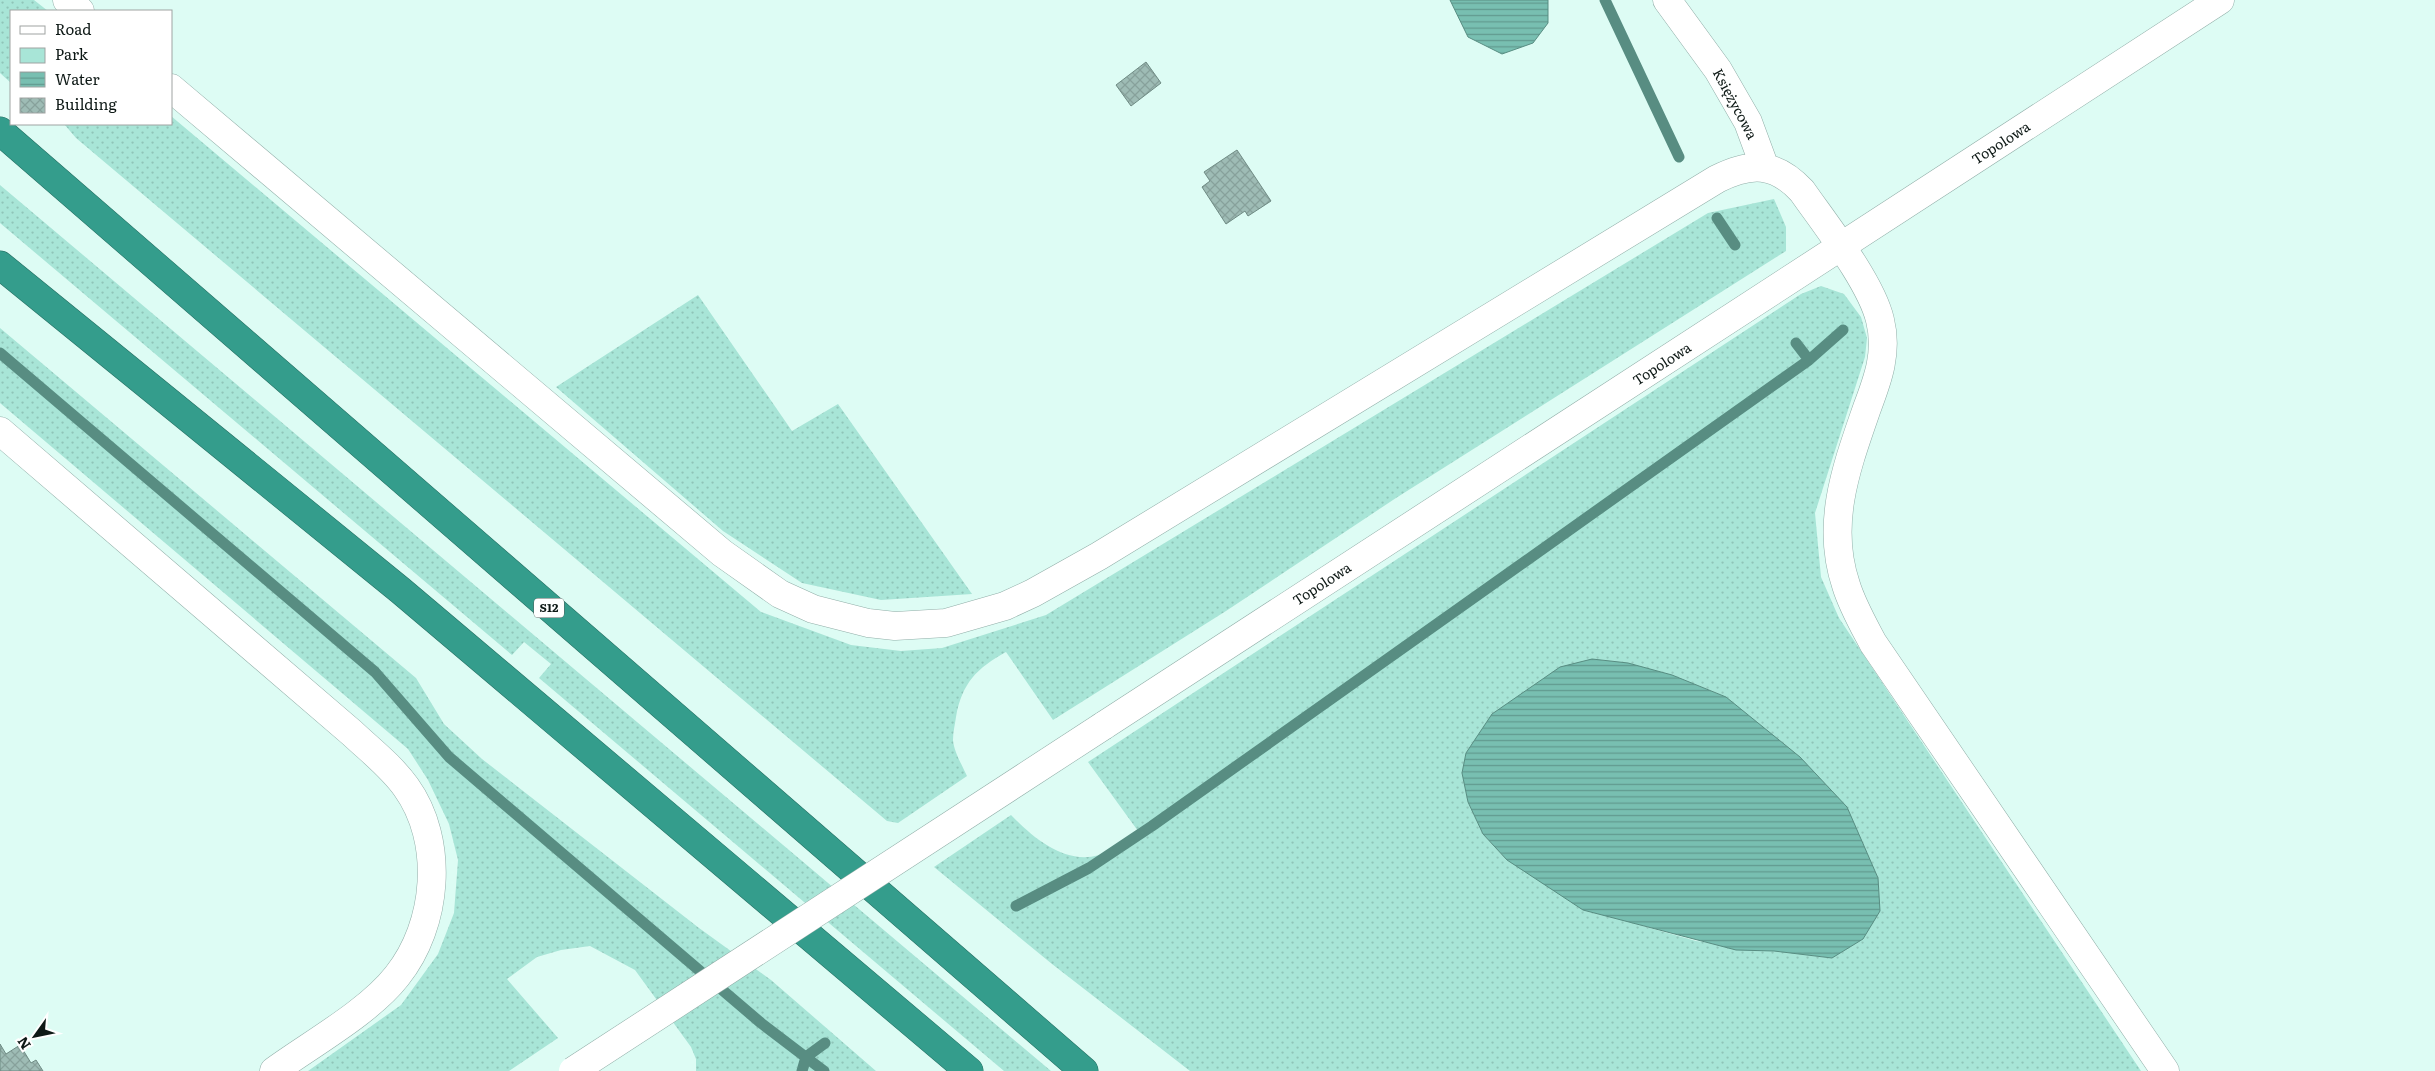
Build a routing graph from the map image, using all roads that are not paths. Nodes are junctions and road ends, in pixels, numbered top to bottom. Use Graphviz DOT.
graph roads {
  1 [pos="67,0"];
  2 [pos="1667,0"];
  3 [pos="2220,0"];
  4 [pos="79,10"];
  5 [pos="172,89"];
  6 [pos="0,130"];
  7 [pos="1766,168"];
  8 [pos="1840,248"];
  9 [pos="0,265"];
  10 [pos="0,431"];
  11 [pos="274,1071"];
  12 [pos="574,1071"];
  13 [pos="969,1071"];
  14 [pos="1084,1071"];
  15 [pos="2165,1071"];
  1 -- 4 [label="street"];
  2 -- 7 [label="street, Księżycowa"];
  3 -- 8 [label="street, Topolowa"];
  5 -- 7 [label="street"];
  6 -- 14 [label="highway, S12"];
  7 -- 8 [label="street"];
  8 -- 12 [label="street, Topolowa, bridge"];
  8 -- 15 [label="street"];
  9 -- 13 [label="highway"];
  10 -- 11 [label="street"];
}
